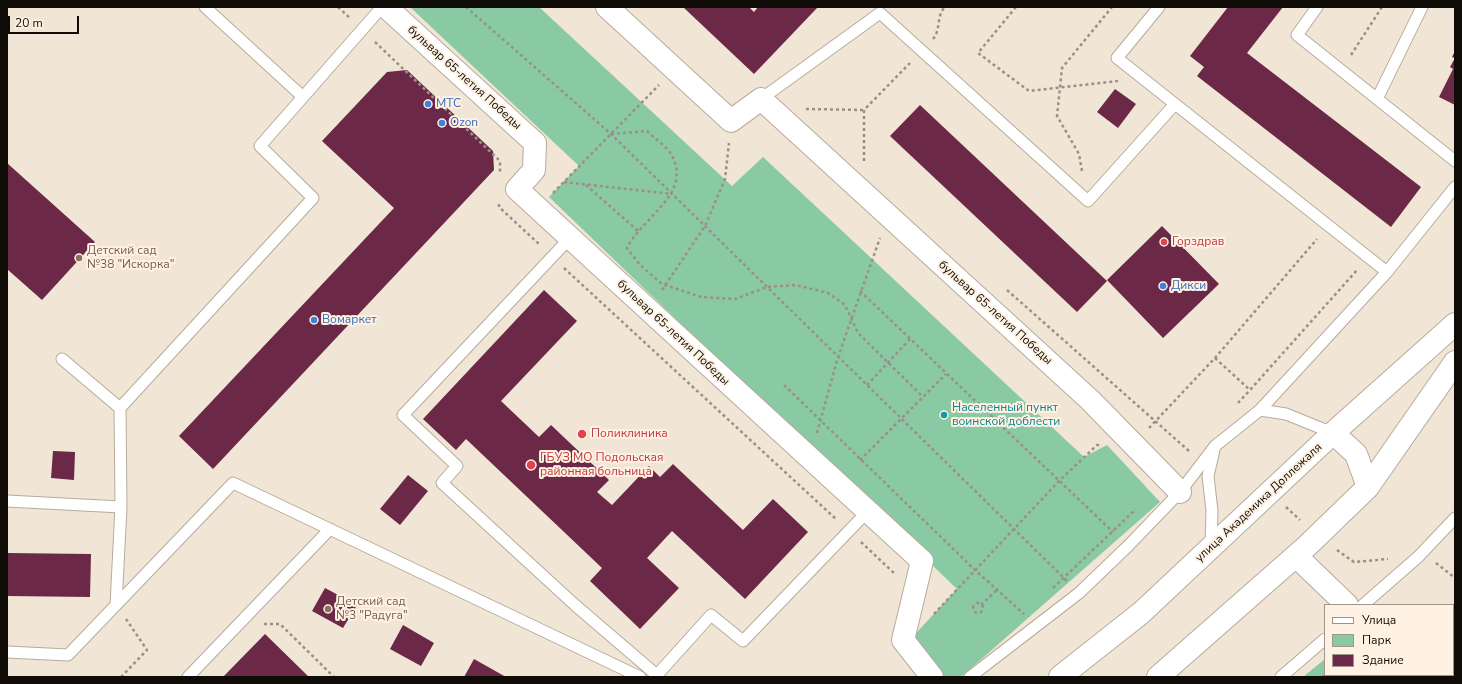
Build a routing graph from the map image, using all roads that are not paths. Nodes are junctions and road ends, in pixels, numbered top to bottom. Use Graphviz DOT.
graph roads {
  1 [pos="204,7"];
  2 [pos="382,7"];
  3 [pos="386,7"];
  4 [pos="608,7"];
  5 [pos="1159,7"];
  6 [pos="1317,7"];
  7 [pos="1422,7"];
  8 [pos="882,10"];
  9 [pos="303,97"];
  10 [pos="761,99"];
  11 [pos="1377,99"];
  12 [pos="1175,104"];
  13 [pos="1455,162"];
  14 [pos="1455,187"];
  15 [pos="570,238"];
  16 [pos="1387,272"];
  17 [pos="1455,324"];
  18 [pos="62,359"];
  19 [pos="1455,362"];
  20 [pos="120,408"];
  21 [pos="1260,410"];
  22 [pos="1333,433"];
  23 [pos="1215,446"];
  24 [pos="1368,487"];
  25 [pos="1180,492"];
  26 [pos="7,501"];
  27 [pos="121,507"];
  28 [pos="868,511"];
  29 [pos="1455,518"];
  30 [pos="330,530"];
  31 [pos="1210,549"];
  32 [pos="1296,556"];
  33 [pos="1346,604"];
  34 [pos="1364,604"];
  35 [pos="116,605"];
  36 [pos="1324,639"];
  37 [pos="7,652"];
  38 [pos="658,676"];
  39 [pos="188,677"];
  40 [pos="640,677"];
  41 [pos="932,677"];
  42 [pos="970,677"];
  43 [pos="1060,677"];
  44 [pos="1158,677"];
  45 [pos="1281,677"];
  1 -- 9 [label="lane"];
  2 -- 9 [label="lane"];
  3 -- 15 [label="street, бульвар 65-летия Победы"];
  4 -- 10 [label="street"];
  5 -- 12 [label="lane"];
  6 -- 11 [label="lane"];
  7 -- 11 [label="lane"];
  8 -- 10 [label="lane"];
  8 -- 12 [label="lane"];
  9 -- 20 [label="lane"];
  10 -- 25 [label="street, бульвар 65-летия Победы"];
  11 -- 13 [label="lane"];
  12 -- 16 [label="lane"];
  14 -- 16 [label="lane"];
  15 -- 28 [label="street, бульвар 65-летия Победы"];
  15 -- 38 [label="lane"];
  16 -- 21 [label="lane"];
  17 -- 22 [label="street, улица Академика Доллежаля"];
  18 -- 20 [label="lane"];
  19 -- 24 [label="street"];
  20 -- 27 [label="lane"];
  21 -- 22 [label="lane"];
  21 -- 23 [label="lane"];
  22 -- 24 [label="street"];
  22 -- 31 [label="street, улица Академика Доллежаля"];
  23 -- 25 [label="lane"];
  23 -- 31 [label="lane"];
  24 -- 32 [label="street"];
  25 -- 42 [label="lane"];
  26 -- 27 [label="lane"];
  27 -- 35 [label="lane"];
  28 -- 38 [label="lane"];
  28 -- 41 [label="street, бульвар 65-летия Победы"];
  29 -- 34 [label="lane"];
  30 -- 35 [label="lane"];
  30 -- 39 [label="lane"];
  30 -- 40 [label="lane"];
  31 -- 43 [label="street, улица Академика Доллежаля"];
  32 -- 33 [label="street"];
  32 -- 44 [label="street"];
  35 -- 37 [label="lane"];
  36 -- 45 [label="lane"];
}
